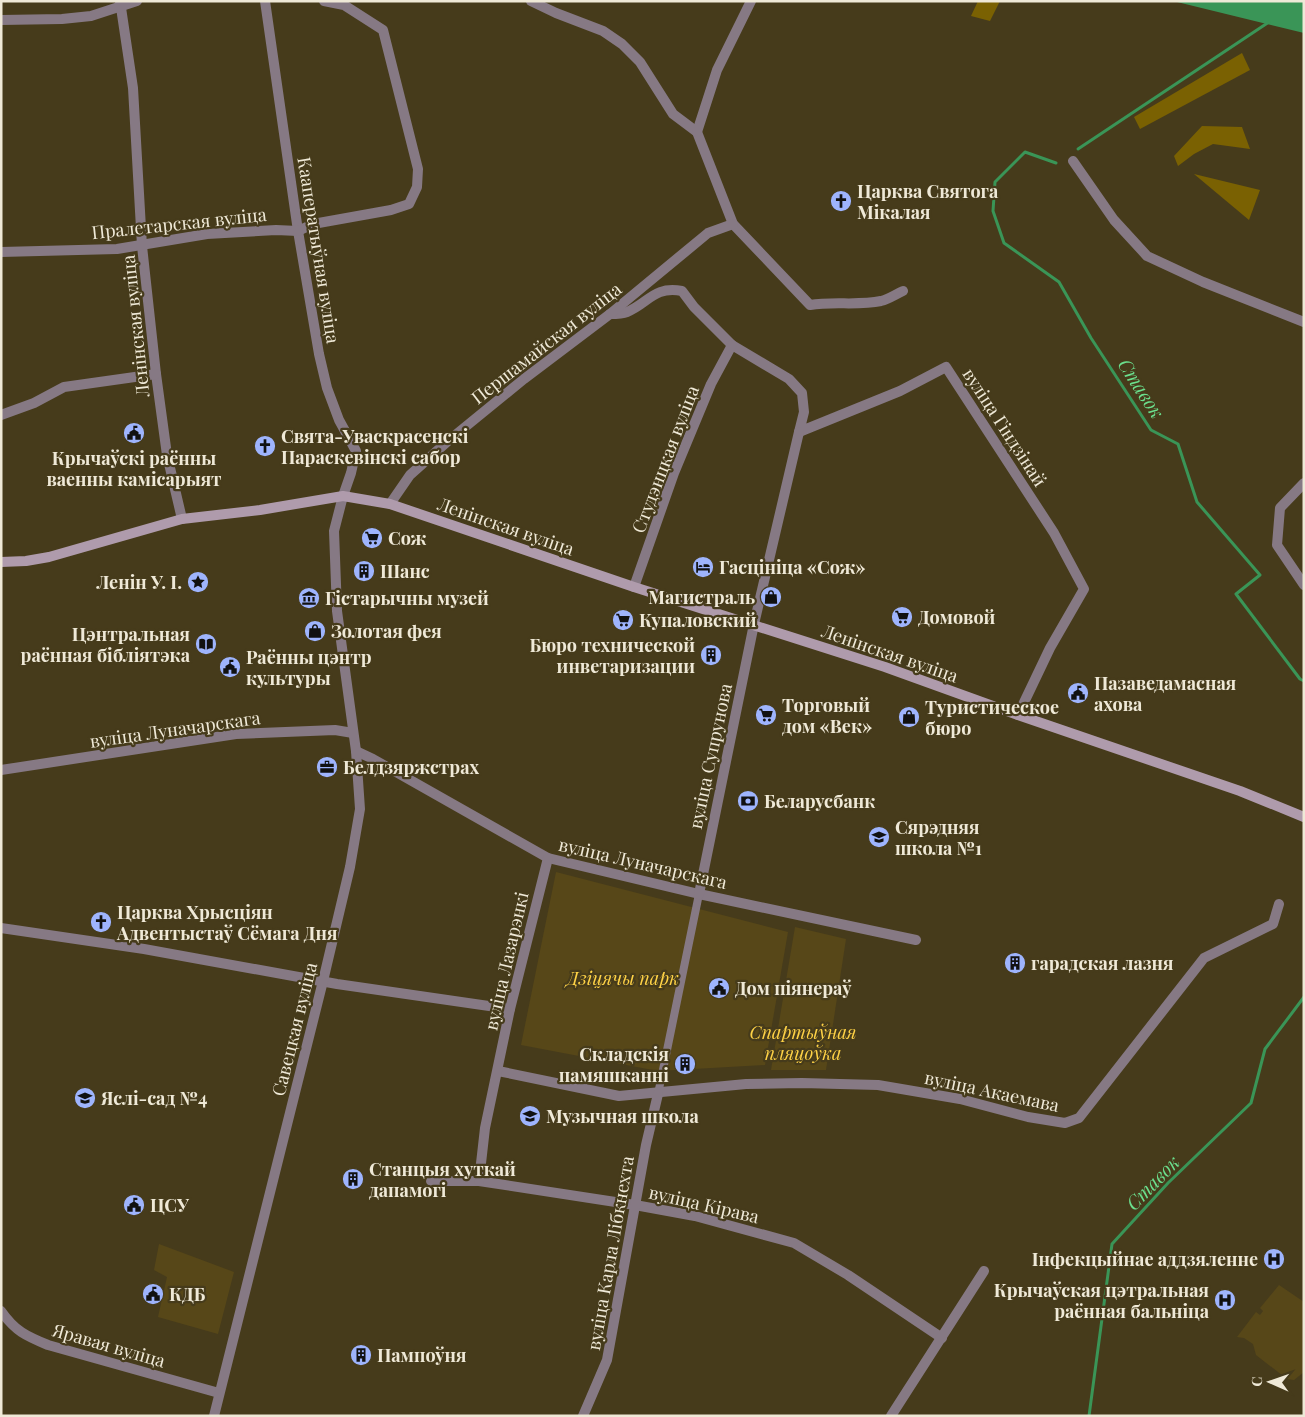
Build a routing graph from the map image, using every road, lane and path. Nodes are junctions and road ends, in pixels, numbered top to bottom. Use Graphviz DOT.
graph roads {
  1 [pos="137,1"];
  2 [pos="265,1"];
  3 [pos="324,1"];
  4 [pos="531,1"];
  5 [pos="751,1"];
  6 [pos="120,4"];
  7 [pos="1,20"];
  8 [pos="697,132"];
  9 [pos="1073,161"];
  10 [pos="733,224"];
  11 [pos="298,231"];
  12 [pos="142,246"];
  13 [pos="1,252"];
  14 [pos="903,291"];
  15 [pos="610,314"];
  16 [pos="1304,322"];
  17 [pos="732,345"];
  18 [pos="156,374"];
  19 [pos="1,415"];
  20 [pos="799,432"];
  21 [pos="1304,483"];
  22 [pos="343,496"];
  23 [pos="390,504"];
  24 [pos="182,519"];
  25 [pos="1,562"];
  26 [pos="1304,586"];
  27 [pos="634,587"];
  28 [pos="754,624"];
  29 [pos="1018,715"];
  30 [pos="353,733"];
  31 [pos="356,751"];
  32 [pos="1,770"];
  33 [pos="1304,817"];
  34 [pos="548,858"];
  35 [pos="699,894"];
  36 [pos="1279,904"];
  37 [pos="1,928"];
  38 [pos="916,940"];
  39 [pos="323,981"];
  40 [pos="510,1010"];
  41 [pos="498,1071"];
  42 [pos="658,1094"];
  43 [pos="432,1181"];
  44 [pos="479,1181"];
  45 [pos="635,1205"];
  46 [pos="984,1271"];
  47 [pos="1,1311"];
  48 [pos="6,1327"];
  49 [pos="942,1338"];
  50 [pos="219,1393"];
  51 [pos="214,1416"];
  52 [pos="583,1416"];
  53 [pos="891,1416"];
  1 -- 6 [label="street"];
  2 -- 11 [label="street, Кааператыўная вуліца"];
  3 -- 11 [label="street, Пралетарская вуліца"];
  4 -- 8 [label="street"];
  5 -- 8 [label="street"];
  6 -- 7 [label="street"];
  6 -- 12 [label="street, Ленінская вуліца"];
  8 -- 10 [label="street"];
  9 -- 16 [label="street"];
  10 -- 14 [label="street"];
  10 -- 15 [label="street, Першамайская вуліца"];
  11 -- 12 [label="street, Пралетарская вуліца"];
  11 -- 22 [label="street, Кааператыўная вуліца"];
  12 -- 13 [label="street, Пралетарская вуліца"];
  12 -- 18 [label="street, Ленінская вуліца"];
  15 -- 17 [label="street"];
  15 -- 23 [label="street, Першамайская вуліца"];
  17 -- 20 [label="street"];
  17 -- 27 [label="street, Студэнцкая вуліца"];
  18 -- 19 [label="street"];
  18 -- 24 [label="street, Ленінская вуліца"];
  20 -- 28 [label="street, вуліца Супрунова"];
  20 -- 29 [label="street, вуліца Гіндзінай"];
  21 -- 26 [label="street"];
  22 -- 23 [label="main road, Ленінская вуліца"];
  22 -- 24 [label="main road, Ленінская вуліца"];
  22 -- 30 [label="street, Савецкая вуліца"];
  23 -- 27 [label="main road, Ленінская вуліца"];
  24 -- 25 [label="main road"];
  27 -- 28 [label="main road, Ленінская вуліца"];
  28 -- 29 [label="main road, Ленінская вуліца"];
  28 -- 35 [label="street, вуліца Супрунова"];
  29 -- 33 [label="main road, Ленінская вуліца"];
  30 -- 31 [label="street, Савецкая вуліца"];
  30 -- 32 [label="street, вуліца Луначарскага"];
  31 -- 34 [label="street, вуліца Луначарскага"];
  31 -- 39 [label="street, Савецкая вуліца"];
  34 -- 35 [label="street, вуліца Луначарскага"];
  34 -- 40 [label="street, вуліца Лазарэнкі"];
  35 -- 38 [label="street, вуліца Луначарскага"];
  35 -- 42 [label="street"];
  36 -- 42 [label="street, вуліца Акаемава"];
  37 -- 39 [label="street"];
  39 -- 40 [label="street"];
  39 -- 50 [label="street, Савецкая вуліца"];
  40 -- 41 [label="street, вуліца Лазарэнкі"];
  41 -- 42 [label="street, вуліца Акаемава"];
  41 -- 44 [label="street, вуліца Лазарэнкі"];
  42 -- 45 [label="street, вуліца Карла Лібкнехта"];
  43 -- 44 [label="street, вуліца Кірава"];
  44 -- 45 [label="street, вуліца Кірава"];
  45 -- 49 [label="street, вуліца Кірава"];
  45 -- 52 [label="street, вуліца Карла Лібкнехта"];
  46 -- 49 [label="street"];
  47 -- 48 [label="street, Яравая вуліца"];
  48 -- 50 [label="street, Яравая вуліца"];
  49 -- 53 [label="street"];
  50 -- 51 [label="street, Савецкая вуліца"];
}
